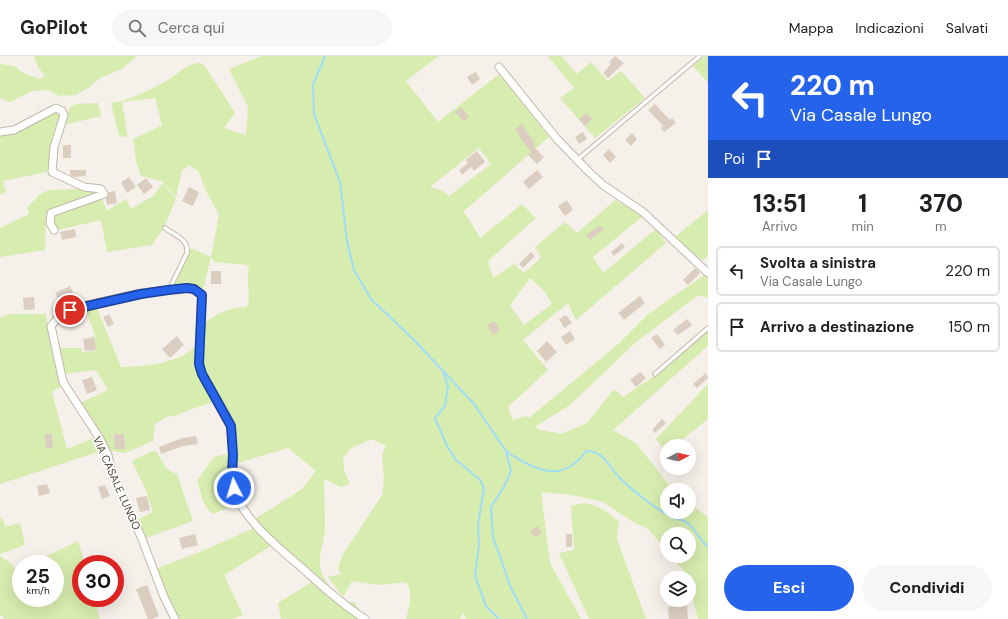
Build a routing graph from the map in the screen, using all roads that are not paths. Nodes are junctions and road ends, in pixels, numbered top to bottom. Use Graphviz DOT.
graph roads {
  1 [pos="700,56"];
  2 [pos="499,68"];
  3 [pos="0,132"];
  4 [pos="577,160"];
  5 [pos="165,228"];
  6 [pos="54,230"];
  7 [pos="708,273"];
  8 [pos="168,290"];
  9 [pos="708,328"];
  10 [pos="655,374"];
  11 [pos="175,619"];
  12 [pos="365,619"];
  1 -- 4 [label="lane"];
  2 -- 4 [label="street"];
  3 -- 6 [label="street"];
  4 -- 7 [label="street"];
  5 -- 8 [label="lane"];
  8 -- 11 [label="street, VIA CASALE LUNGO"];
  8 -- 12 [label="street, VIA CASALE LUNGO"];
  9 -- 10 [label="lane"];
}
